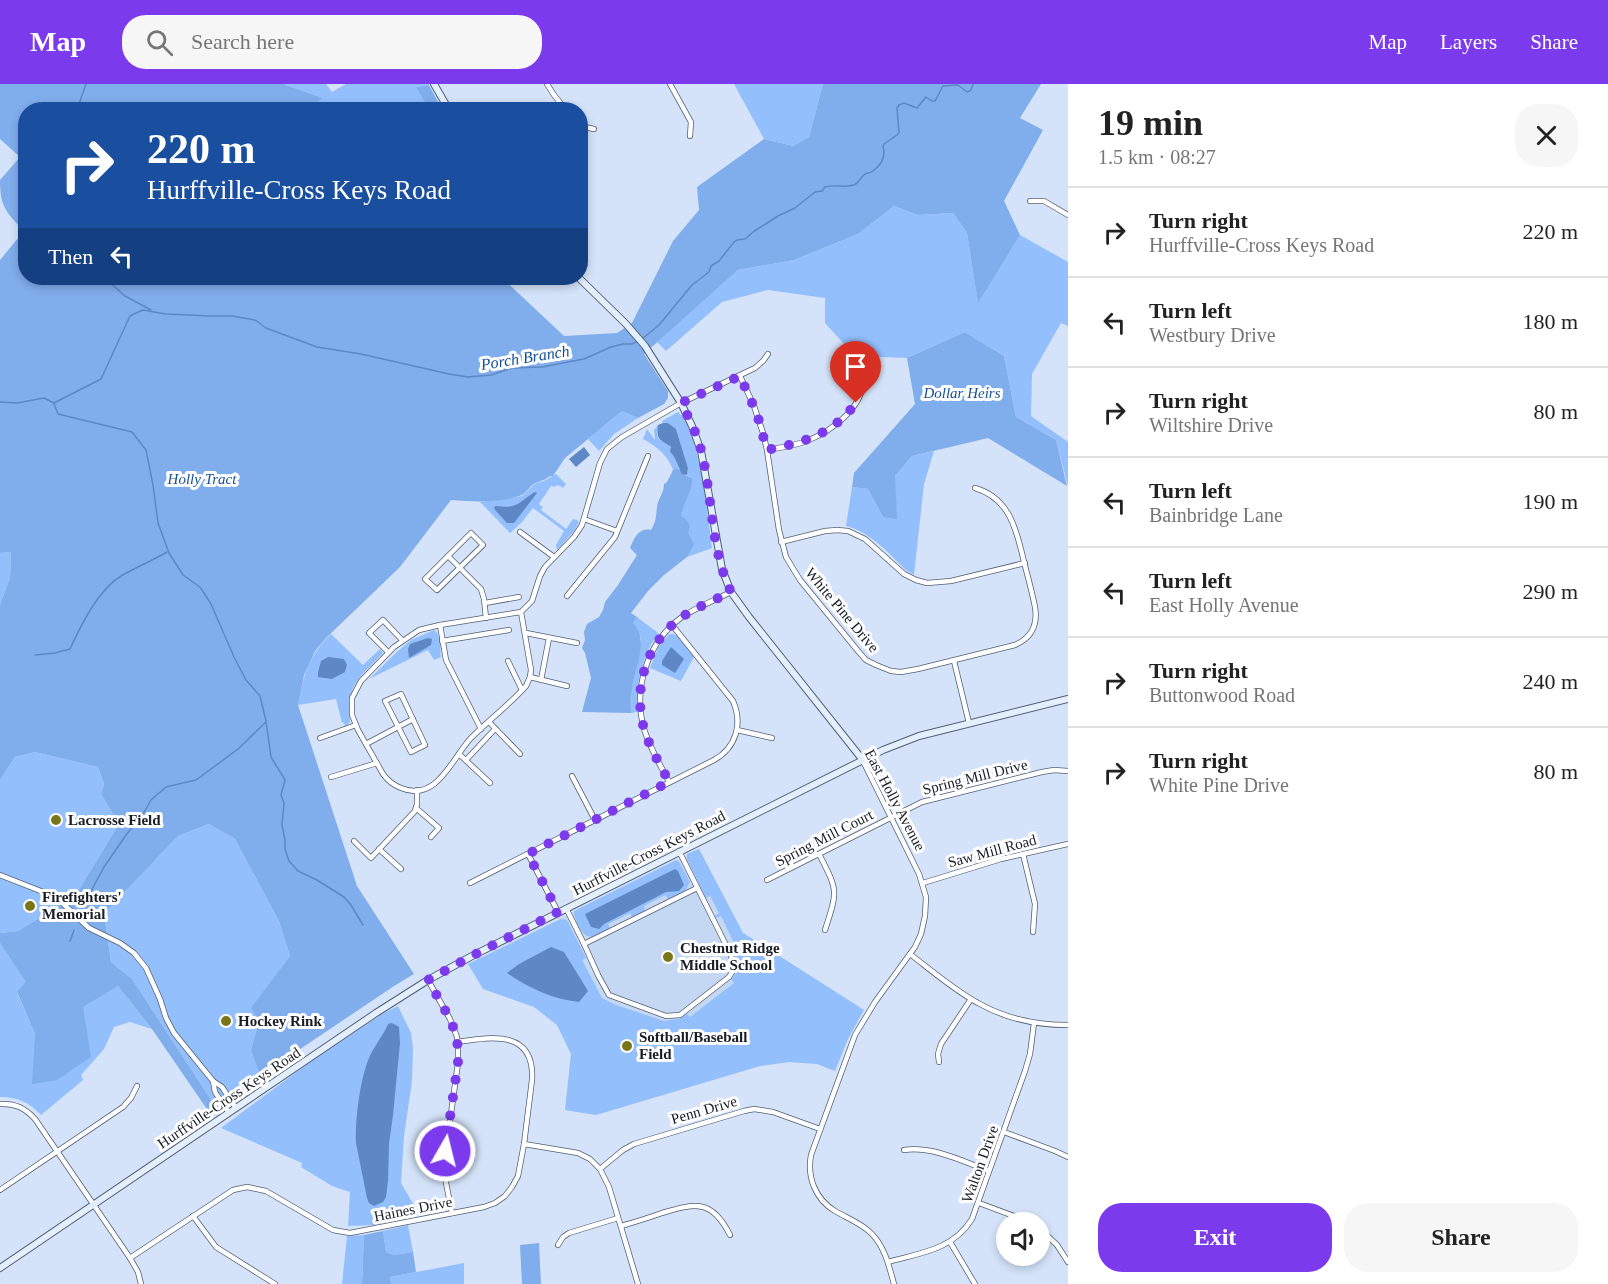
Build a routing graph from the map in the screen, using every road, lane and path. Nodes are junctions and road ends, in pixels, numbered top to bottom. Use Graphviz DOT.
graph roads {
  1 [pos="434,84"];
  2 [pos="547,84"];
  3 [pos="670,84"];
  4 [pos="444,102"];
  5 [pos="559,102"];
  6 [pos="588,128"];
  7 [pos="594,129"];
  8 [pos="690,136"];
  9 [pos="1029,201"];
  10 [pos="1068,215"];
  11 [pos="586,285"];
  12 [pos="768,354"];
  13 [pos="863,370"];
  14 [pos="740,376"];
  15 [pos="681,403"];
  16 [pos="767,450"];
  17 [pos="648,456"];
  18 [pos="975,488"];
  19 [pos="584,519"];
  20 [pos="617,531"];
  21 [pos="520,532"];
  22 [pos="781,542"];
  23 [pos="448,556"];
  24 [pos="554,557"];
  25 [pos="1025,563"];
  26 [pos="460,568"];
  27 [pos="731,592"];
  28 [pos="567,596"];
  29 [pos="519,597"];
  30 [pos="485,603"];
  31 [pos="521,612"];
  32 [pos="486,618"];
  33 [pos="440,625"];
  34 [pos="672,625"];
  35 [pos="508,630"];
  36 [pos="526,633"];
  37 [pos="549,638"];
  38 [pos="402,640"];
  39 [pos="442,641"];
  40 [pos="577,643"];
  41 [pos="388,652"];
  42 [pos="508,661"];
  43 [pos="954,661"];
  44 [pos="530,677"];
  45 [pos="541,680"];
  46 [pos="567,686"];
  47 [pos="522,690"];
  48 [pos="1068,699"];
  49 [pos="413,719"];
  50 [pos="489,722"];
  51 [pos="969,723"];
  52 [pos="356,725"];
  53 [pos="398,727"];
  54 [pos="481,729"];
  55 [pos="495,729"];
  56 [pos="737,730"];
  57 [pos="320,738"];
  58 [pos="772,738"];
  59 [pos="366,744"];
  60 [pos="459,754"];
  61 [pos="520,754"];
  62 [pos="862,759"];
  63 [pos="466,760"];
  64 [pos="377,763"];
  65 [pos="1068,771"];
  66 [pos="572,776"];
  67 [pos="331,777"];
  68 [pos="669,782"];
  69 [pos="490,783"];
  70 [pos="417,790"];
  71 [pos="416,808"];
  72 [pos="891,818"];
  73 [pos="595,820"];
  74 [pos="431,837"];
  75 [pos="354,841"];
  76 [pos="1068,844"];
  77 [pos="379,849"];
  78 [pos="679,851"];
  79 [pos="528,854"];
  80 [pos="819,854"];
  81 [pos="1023,854"];
  82 [pos="401,869"];
  83 [pos="0,875"];
  84 [pos="767,880"];
  85 [pos="922,882"];
  86 [pos="470,883"];
  87 [pos="697,888"];
  88 [pos="566,908"];
  89 [pos="558,912"];
  90 [pos="825,930"];
  91 [pos="1033,932"];
  92 [pos="584,944"];
  93 [pos="910,954"];
  94 [pos="428,980"];
  95 [pos="971,999"];
  96 [pos="1034,1023"];
  97 [pos="1068,1025"];
  98 [pos="457,1042"];
  99 [pos="939,1062"];
  100 [pos="213,1081"];
  101 [pos="137,1086"];
  102 [pos="0,1104"];
  103 [pos="236,1108"];
  104 [pos="229,1113"];
  105 [pos="820,1129"];
  106 [pos="1004,1132"];
  107 [pos="524,1144"];
  108 [pos="904,1150"];
  109 [pos="57,1151"];
  110 [pos="1068,1157"];
  111 [pos="600,1169"];
  112 [pos="989,1171"];
  113 [pos="0,1190"];
  114 [pos="979,1203"];
  115 [pos="94,1205"];
  116 [pos="1003,1212"];
  117 [pos="452,1213"];
  118 [pos="193,1215"];
  119 [pos="618,1218"];
  120 [pos="621,1226"];
  121 [pos="730,1235"];
  122 [pos="1050,1238"];
  123 [pos="950,1242"];
  124 [pos="558,1245"];
  125 [pos="130,1257"];
  126 [pos="888,1262"];
  127 [pos="1068,1262"];
  128 [pos="0,1268"];
  129 [pos="141,1284"];
  130 [pos="275,1284"];
  131 [pos="638,1284"];
  132 [pos="894,1284"];
  133 [pos="975,1284"];
  1 -- 4 [label="main road"];
  2 -- 5 [label="street"];
  3 -- 8 [label="street"];
  6 -- 7 [label="street"];
  9 -- 10 [label="street"];
  11 -- 15 [label="main road, East Holly Avenue"];
  12 -- 14 [label="street"];
  13 -- 16 [label="street"];
  14 -- 15 [label="street"];
  14 -- 16 [label="street, White Pine Drive"];
  15 -- 19 [label="street"];
  15 -- 27 [label="main road, East Holly Avenue"];
  16 -- 22 [label="street, White Pine Drive"];
  17 -- 20 [label="street"];
  18 -- 25 [label="street, White Pine Drive"];
  19 -- 20 [label="street"];
  19 -- 24 [label="street"];
  20 -- 28 [label="street"];
  21 -- 24 [label="street"];
  22 -- 25 [label="street"];
  22 -- 43 [label="street, White Pine Drive"];
  23 -- 26 [label="street"];
  23 -- 26 [label="street"];
  23 -- 26 [label="street"];
  24 -- 31 [label="street"];
  25 -- 43 [label="street, White Pine Drive"];
  26 -- 30 [label="street"];
  27 -- 34 [label="street"];
  27 -- 62 [label="main road, East Holly Avenue"];
  29 -- 30 [label="street"];
  30 -- 32 [label="street"];
  31 -- 32 [label="street"];
  31 -- 36 [label="street"];
  32 -- 33 [label="street"];
  33 -- 38 [label="street"];
  33 -- 39 [label="street"];
  34 -- 56 [label="street"];
  34 -- 68 [label="street"];
  35 -- 39 [label="street"];
  36 -- 37 [label="street"];
  36 -- 44 [label="street"];
  37 -- 40 [label="street"];
  37 -- 45 [label="street"];
  38 -- 41 [label="street"];
  38 -- 41 [label="street"];
  39 -- 54 [label="street"];
  41 -- 52 [label="street"];
  42 -- 47 [label="street"];
  43 -- 51 [label="street"];
  44 -- 45 [label="street"];
  44 -- 47 [label="street"];
  45 -- 46 [label="street"];
  47 -- 50 [label="street"];
  48 -- 51 [label="main road, Hurffville-Cross Keys Road"];
  49 -- 53 [label="street"];
  49 -- 53 [label="street"];
  49 -- 53 [label="street"];
  50 -- 54 [label="street"];
  50 -- 55 [label="street"];
  51 -- 62 [label="main road, Hurffville-Cross Keys Road"];
  52 -- 57 [label="street"];
  52 -- 59 [label="street"];
  53 -- 59 [label="street"];
  54 -- 60 [label="street"];
  55 -- 61 [label="street"];
  55 -- 63 [label="street"];
  56 -- 58 [label="street"];
  56 -- 68 [label="street"];
  59 -- 64 [label="street"];
  60 -- 63 [label="street"];
  60 -- 70 [label="street"];
  62 -- 72 [label="street, East Holly Avenue"];
  62 -- 78 [label="main road, Hurffville-Cross Keys Road"];
  63 -- 69 [label="street"];
  64 -- 67 [label="street"];
  64 -- 70 [label="street"];
  65 -- 72 [label="street, Spring Mill Drive"];
  66 -- 73 [label="street"];
  68 -- 73 [label="street"];
  70 -- 71 [label="street"];
  71 -- 74 [label="street"];
  71 -- 77 [label="street"];
  72 -- 80 [label="street, Spring Mill Court"];
  72 -- 85 [label="street, East Holly Avenue"];
  73 -- 79 [label="street"];
  75 -- 77 [label="street"];
  76 -- 81 [label="street, Saw Mill Road"];
  77 -- 82 [label="street"];
  78 -- 87 [label="street"];
  78 -- 88 [label="main road, Hurffville-Cross Keys Road"];
  79 -- 86 [label="street"];
  79 -- 89 [label="street"];
  80 -- 84 [label="street, Spring Mill Court"];
  80 -- 90 [label="street"];
  81 -- 85 [label="street, Saw Mill Road"];
  81 -- 91 [label="street"];
  83 -- 100 [label="street"];
  85 -- 93 [label="street, East Holly Avenue"];
  87 -- 92 [label="street"];
  87 -- 92 [label="street"];
  88 -- 89 [label="main road, Hurffville-Cross Keys Road"];
  88 -- 92 [label="street"];
  89 -- 94 [label="main road, Hurffville-Cross Keys Road"];
  93 -- 95 [label="street"];
  93 -- 105 [label="street, East Holly Avenue"];
  94 -- 98 [label="street"];
  94 -- 103 [label="main road, Hurffville-Cross Keys Road"];
  95 -- 96 [label="street"];
  95 -- 99 [label="street"];
  96 -- 97 [label="street"];
  96 -- 106 [label="street, Walton Drive"];
  98 -- 107 [label="street, Haines Drive"];
  98 -- 117 [label="street"];
  100 -- 103 [label="street"];
  100 -- 104 [label="street"];
  101 -- 109 [label="street"];
  102 -- 109 [label="street"];
  103 -- 104 [label="main road, Hurffville-Cross Keys Road"];
  104 -- 115 [label="main road, Hurffville-Cross Keys Road"];
  105 -- 111 [label="street, Penn Drive"];
  105 -- 126 [label="street, East Holly Avenue"];
  106 -- 110 [label="street"];
  106 -- 112 [label="street, Walton Drive"];
  107 -- 111 [label="street"];
  107 -- 117 [label="street, Haines Drive"];
  108 -- 112 [label="street"];
  109 -- 113 [label="street"];
  109 -- 115 [label="street"];
  111 -- 119 [label="street"];
  112 -- 114 [label="street, Walton Drive"];
  114 -- 116 [label="street"];
  114 -- 123 [label="street, Walton Drive"];
  115 -- 125 [label="street"];
  115 -- 128 [label="main road, Hurffville-Cross Keys Road"];
  117 -- 118 [label="street, Haines Drive"];
  118 -- 125 [label="street, Haines Drive"];
  118 -- 130 [label="street"];
  119 -- 120 [label="street"];
  119 -- 124 [label="street"];
  120 -- 121 [label="street"];
  120 -- 131 [label="street"];
  122 -- 127 [label="street"];
  123 -- 126 [label="street, Walton Drive"];
  123 -- 133 [label="street"];
  125 -- 129 [label="street"];
  126 -- 132 [label="street, East Holly Avenue"];
}
